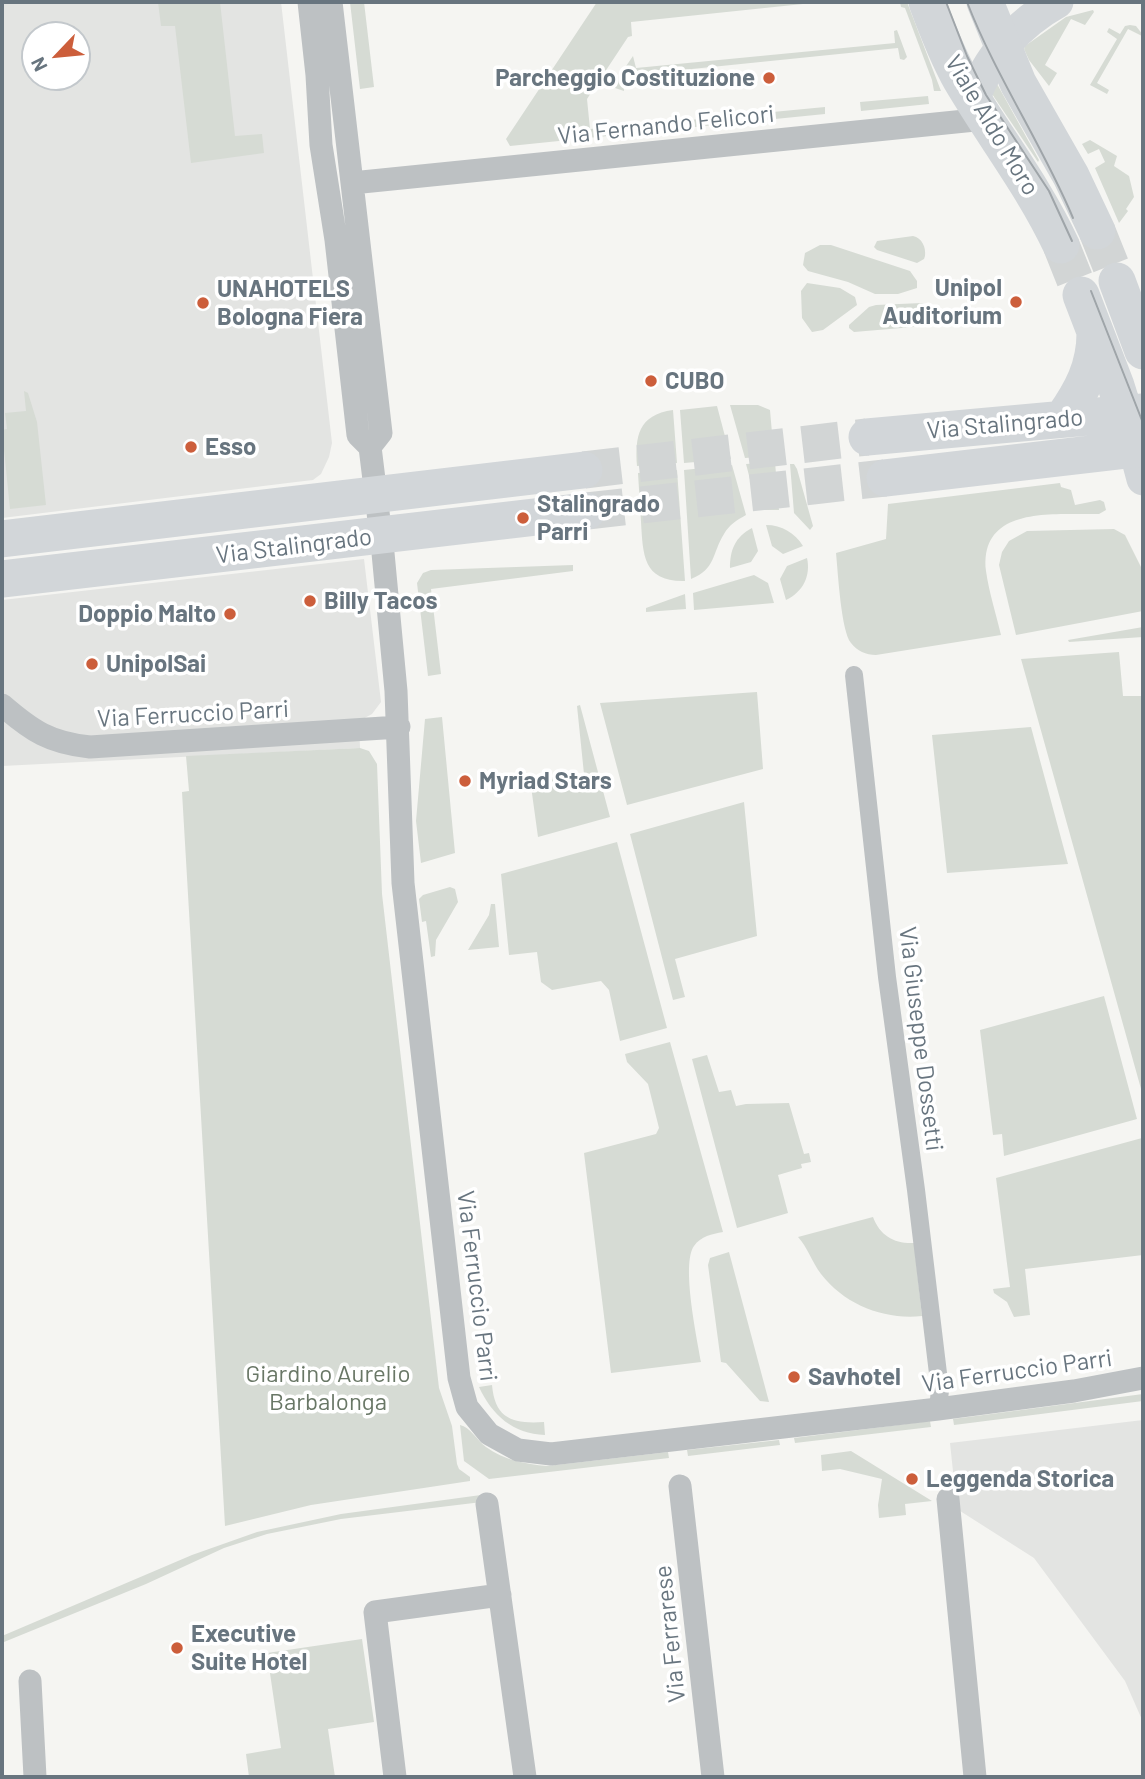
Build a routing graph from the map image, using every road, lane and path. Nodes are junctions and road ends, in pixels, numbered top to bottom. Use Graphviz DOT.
graph roads {
  1 [pos="309,2"];
  2 [pos="331,2"];
  3 [pos="927,2"];
  4 [pos="985,2"];
  5 [pos="1057,2"];
  6 [pos="1003,47"];
  7 [pos="979,110"];
  8 [pos="352,183"];
  9 [pos="1097,231"];
  10 [pos="1061,246"];
  11 [pos="1116,281"];
  12 [pos="1081,295"];
  13 [pos="1095,331"];
  14 [pos="1143,351"];
  15 [pos="1063,418"];
  16 [pos="867,437"];
  17 [pos="1139,441"];
  18 [pos="370,447"];
  19 [pos="584,470"];
  20 [pos="886,478"];
  21 [pos="376,494"];
  22 [pos="587,511"];
  23 [pos="381,535"];
  24 [pos="2,539"];
  25 [pos="2,579"];
  26 [pos="854,675"];
  27 [pos="2,705"];
  28 [pos="399,727"];
  29 [pos="1143,1378"];
  30 [pos="938,1409"];
  31 [pos="680,1486"];
  32 [pos="948,1499"];
  33 [pos="487,1504"];
  34 [pos="500,1595"];
  35 [pos="30,1681"];
  36 [pos="35,1777"];
  37 [pos="395,1777"];
  38 [pos="525,1777"];
  39 [pos="713,1777"];
  40 [pos="975,1777"];
  1 -- 18 [label="street"];
  2 -- 8 [label="street"];
  3 -- 7 [label="main road, Viale Aldo Moro"];
  4 -- 6 [label="main road, Viale Aldo Moro"];
  5 -- 6 [label="main road"];
  6 -- 7 [label="main road"];
  6 -- 9 [label="main road, Viale Aldo Moro"];
  7 -- 8 [label="street, Via Fernando Felicori"];
  7 -- 10 [label="main road, Viale Aldo Moro"];
  8 -- 18 [label="street"];
  11 -- 14 [label="main road"];
  12 -- 13 [label="main road"];
  13 -- 15 [label="main road"];
  13 -- 17 [label="main road"];
  15 -- 16 [label="main road, Via Stalingrado"];
  15 -- 17 [label="main road, Via Stalingrado"];
  17 -- 20 [label="main road, Via Stalingrado"];
  18 -- 21 [label="street, Via Ferruccio Parri"];
  19 -- 21 [label="main road, Via Stalingrado"];
  21 -- 23 [label="street, Via Ferruccio Parri"];
  21 -- 24 [label="main road, Via Stalingrado"];
  22 -- 23 [label="main road, Via Stalingrado"];
  23 -- 25 [label="main road, Via Stalingrado"];
  23 -- 28 [label="street, Via Ferruccio Parri"];
  26 -- 30 [label="street, Via Giuseppe Dossetti"];
  27 -- 28 [label="street, Via Ferruccio Parri"];
  28 -- 30 [label="street, Via Ferruccio Parri"];
  29 -- 30 [label="street, Via Ferruccio Parri"];
  31 -- 39 [label="street, Via Ferrarese"];
  32 -- 40 [label="street"];
  33 -- 34 [label="street"];
  34 -- 37 [label="street"];
  34 -- 38 [label="street"];
  35 -- 36 [label="street"];
}
